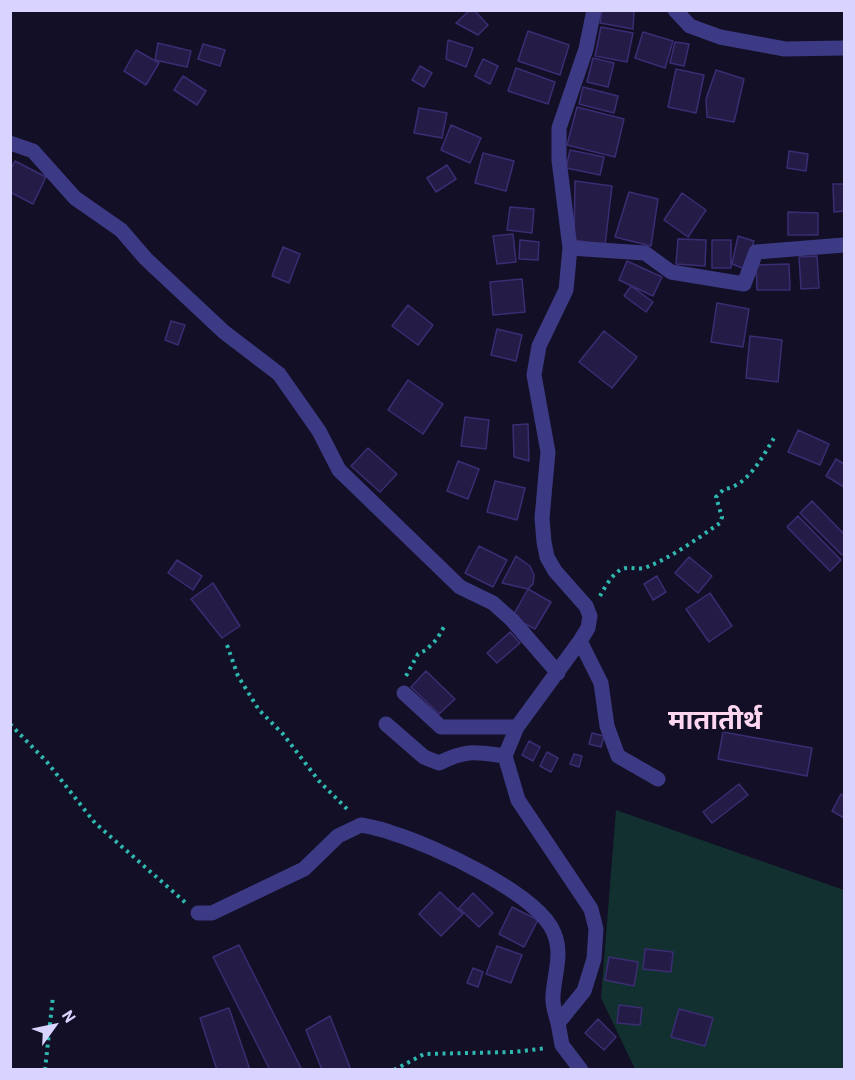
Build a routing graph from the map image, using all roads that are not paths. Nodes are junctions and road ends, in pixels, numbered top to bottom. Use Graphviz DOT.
graph roads {
  1 [pos="594,10"];
  2 [pos="675,10"];
  3 [pos="844,48"];
  4 [pos="10,143"];
  5 [pos="844,245"];
  6 [pos="570,248"];
  7 [pos="580,640"];
  8 [pos="558,673"];
  9 [pos="404,693"];
  10 [pos="386,724"];
  11 [pos="517,727"];
  12 [pos="505,756"];
  13 [pos="657,779"];
  14 [pos="198,913"];
  15 [pos="558,1023"];
  16 [pos="581,1070"];
  1 -- 6 [label="street"];
  2 -- 3 [label="street"];
  4 -- 8 [label="street"];
  5 -- 6 [label="street"];
  6 -- 7 [label="street"];
  7 -- 8 [label="street"];
  7 -- 13 [label="street"];
  8 -- 11 [label="street"];
  9 -- 11 [label="street"];
  10 -- 12 [label="street"];
  11 -- 12 [label="street"];
  12 -- 15 [label="street"];
  14 -- 15 [label="street"];
  15 -- 16 [label="street"];
}
